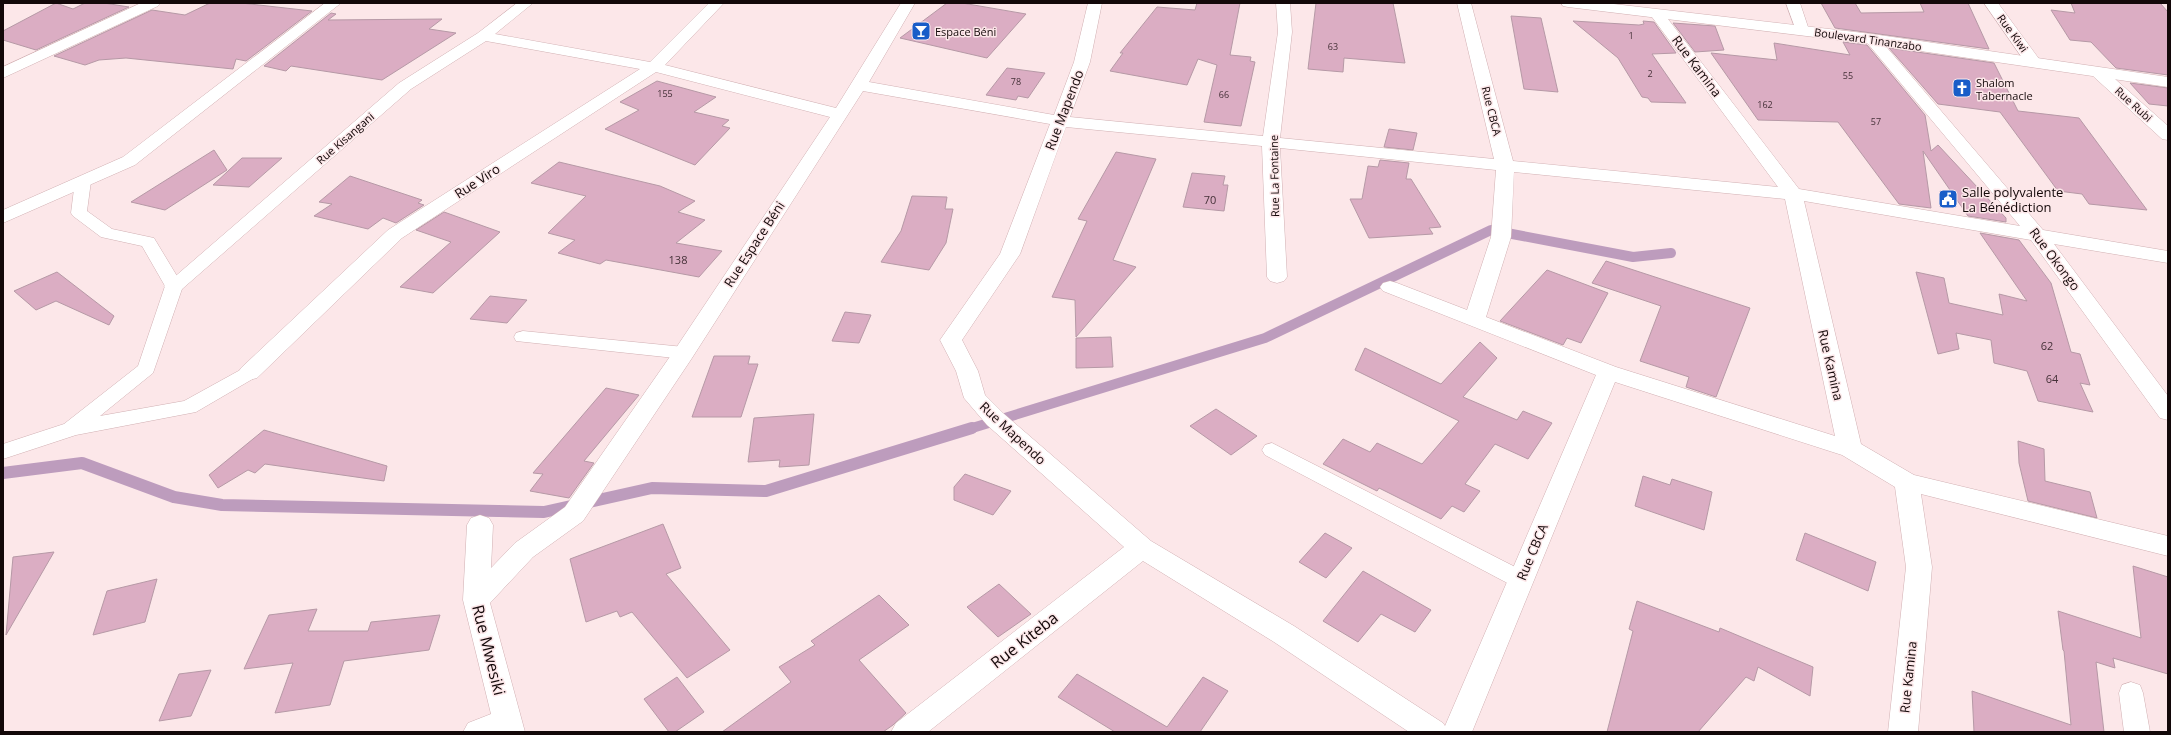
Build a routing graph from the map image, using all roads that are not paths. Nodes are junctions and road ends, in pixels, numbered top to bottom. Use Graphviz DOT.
graph roads {
  1 [pos="153,3"];
  2 [pos="334,3"];
  3 [pos="526,3"];
  4 [pos="717,3"];
  5 [pos="908,3"];
  6 [pos="1095,3"];
  7 [pos="1283,3"];
  8 [pos="1464,3"];
  9 [pos="1568,3"];
  10 [pos="1793,3"];
  11 [pos="1991,3"];
  12 [pos="1605,5"];
  13 [pos="1656,12"];
  14 [pos="1802,30"];
  15 [pos="484,36"];
  16 [pos="1872,39"];
  17 [pos="2034,63"];
  18 [pos="654,67"];
  19 [pos="3,72"];
  20 [pos="2100,74"];
  21 [pos="2168,82"];
  22 [pos="859,86"];
  23 [pos="839,114"];
  24 [pos="1060,121"];
  25 [pos="2168,135"];
  26 [pos="1271,143"];
  27 [pos="1505,166"];
  28 [pos="83,182"];
  29 [pos="1793,194"];
  30 [pos="3,217"];
  31 [pos="2038,236"];
  32 [pos="2168,256"];
  33 [pos="1277,278"];
  34 [pos="174,286"];
  35 [pos="1390,287"];
  36 [pos="1474,320"];
  37 [pos="523,337"];
  38 [pos="684,353"];
  39 [pos="1608,372"];
  40 [pos="249,373"];
  41 [pos="2168,412"];
  42 [pos="71,429"];
  43 [pos="1850,449"];
  44 [pos="1272,450"];
  45 [pos="3,452"];
  46 [pos="1907,482"];
  47 [pos="480,525"];
  48 [pos="2168,546"];
  49 [pos="1142,548"];
  50 [pos="1521,580"];
  51 [pos="476,600"];
  52 [pos="2131,693"];
  53 [pos="508,726"];
  54 [pos="478,732"];
  55 [pos="906,732"];
  56 [pos="1433,732"];
  57 [pos="1457,732"];
  58 [pos="1903,732"];
  59 [pos="2137,732"];
  1 -- 19 [label="street"];
  2 -- 28 [label="street"];
  3 -- 15 [label="street, Rue Kisangani"];
  4 -- 18 [label="street, Rue Viro"];
  5 -- 22 [label="street, Rue Espace Béni"];
  6 -- 24 [label="street, Rue Mapendo"];
  7 -- 26 [label="street, Rue La Fontaine"];
  8 -- 27 [label="street, Rue CBCA"];
  9 -- 12 [label="street, Boulevard Tinanzabo"];
  10 -- 14 [label="street"];
  11 -- 17 [label="street, Rue Kiwi"];
  12 -- 13 [label="street, Boulevard Tinanzabo"];
  13 -- 14 [label="street, Boulevard Tinanzabo"];
  13 -- 29 [label="street, Rue Kamina"];
  14 -- 16 [label="street, Boulevard Tinanzabo"];
  15 -- 18 [label="street"];
  15 -- 34 [label="street, Rue Kisangani"];
  16 -- 17 [label="street, Boulevard Tinanzabo"];
  16 -- 31 [label="street, Rue Okongo"];
  17 -- 20 [label="street, Boulevard Tinanzabo"];
  18 -- 23 [label="street"];
  18 -- 40 [label="street, Rue Viro"];
  20 -- 21 [label="street, Boulevard Tinanzabo"];
  20 -- 25 [label="street, Rue Rubi"];
  22 -- 23 [label="street, Rue Espace Béni"];
  22 -- 24 [label="street"];
  23 -- 38 [label="street, Rue Espace Béni"];
  24 -- 26 [label="street"];
  24 -- 49 [label="street, Rue Mapendo"];
  26 -- 27 [label="street"];
  26 -- 33 [label="street, Rue La Fontaine"];
  27 -- 29 [label="street"];
  27 -- 36 [label="street, Rue CBCA"];
  28 -- 30 [label="street"];
  28 -- 34 [label="lane"];
  29 -- 31 [label="street"];
  29 -- 43 [label="street, Rue Kamina"];
  31 -- 32 [label="street"];
  31 -- 41 [label="street, Rue Okongo"];
  34 -- 42 [label="lane"];
  35 -- 36 [label="street"];
  36 -- 39 [label="street"];
  37 -- 38 [label="lane"];
  38 -- 51 [label="street, Rue Espace Béni"];
  39 -- 43 [label="street"];
  39 -- 50 [label="street, Rue CBCA"];
  40 -- 42 [label="lane"];
  42 -- 45 [label="lane"];
  43 -- 46 [label="street"];
  44 -- 50 [label="lane"];
  46 -- 48 [label="street"];
  46 -- 58 [label="street, Rue Kamina"];
  47 -- 51 [label="street, Rue Mwesiki"];
  49 -- 55 [label="street, Rue Kiteba"];
  49 -- 56 [label="street, Rue Mapendo"];
  50 -- 57 [label="street, Rue CBCA"];
  51 -- 53 [label="street, Rue Mwesiki"];
  52 -- 59 [label="lane"];
  53 -- 54 [label="street, Rue Mwesiki"];
}
